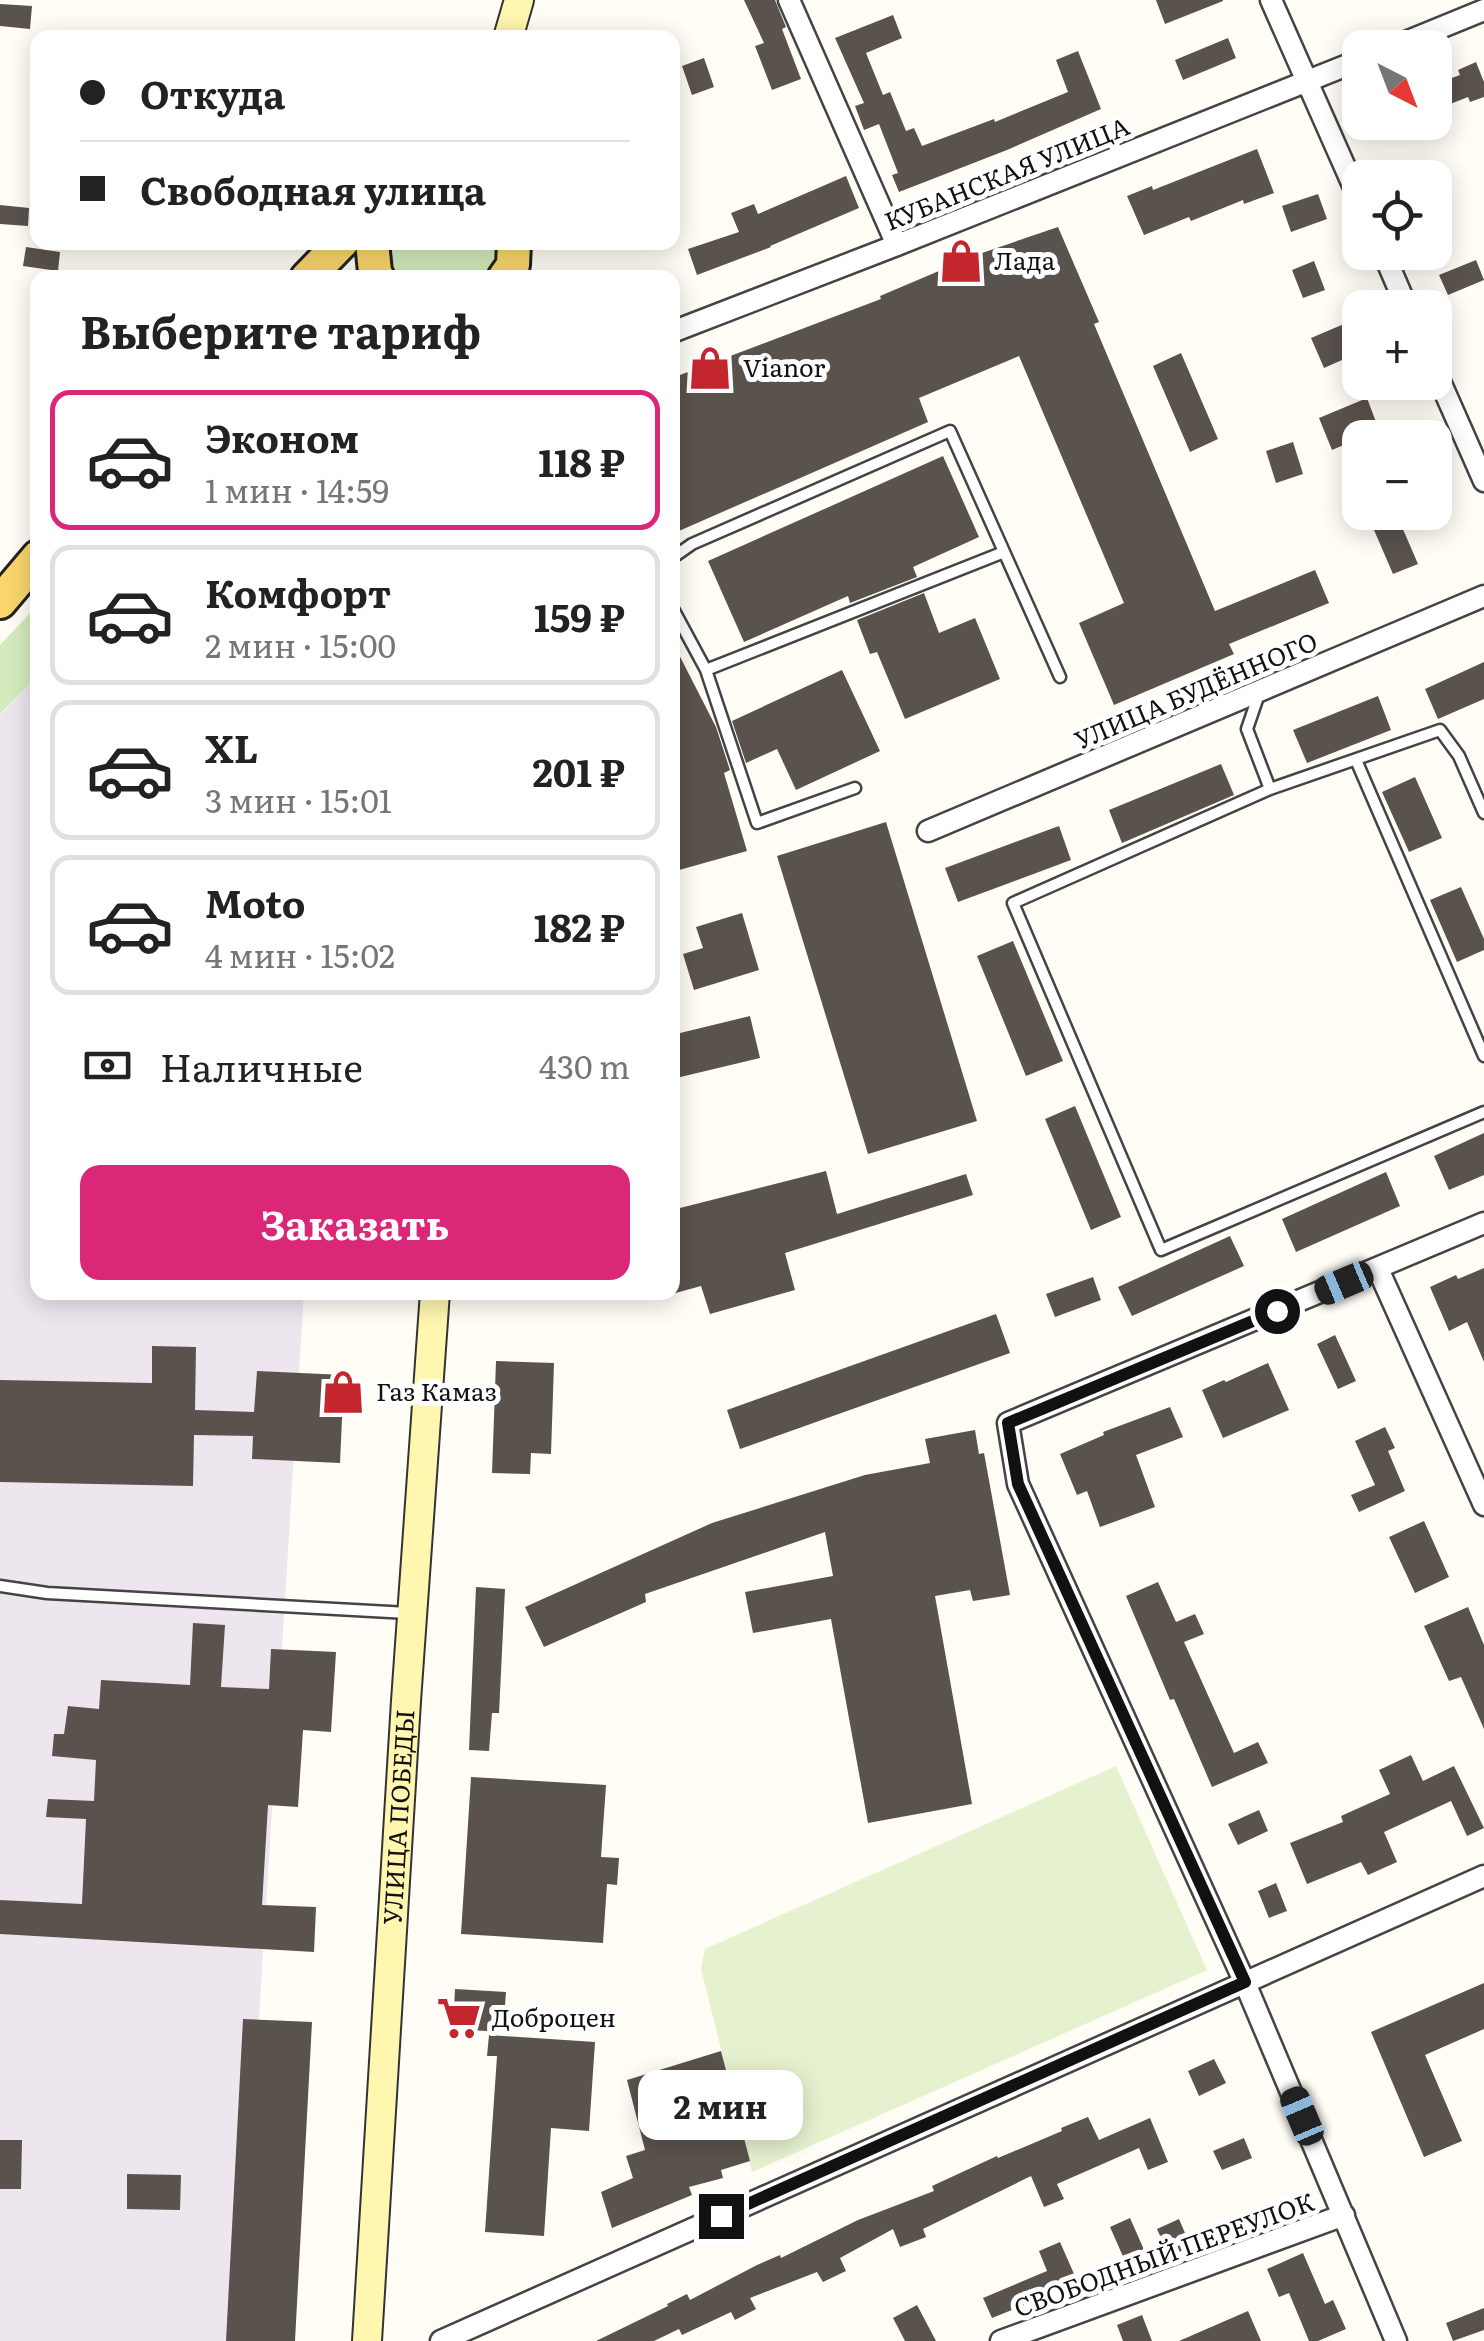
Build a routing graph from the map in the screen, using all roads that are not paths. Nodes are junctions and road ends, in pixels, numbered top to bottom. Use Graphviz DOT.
graph roads {
  1 [pos="523,0"];
  2 [pos="1271,0"];
  3 [pos="794,2"];
  4 [pos="1484,10"];
  5 [pos="511,30"];
  6 [pos="524,30"];
  7 [pos="1435,30"];
  8 [pos="1342,67"];
  9 [pos="1307,82"];
  10 [pos="1342,161"];
  11 [pos="897,245"];
  12 [pos="334,250"];
  13 [pos="315,270"];
  14 [pos="680,329"];
  15 [pos="1448,400"];
  16 [pos="1484,481"];
  17 [pos="680,552"];
  18 [pos="1004,552"];
  19 [pos="30,570"];
  20 [pos="6,595"];
  21 [pos="1484,596"];
  22 [pos="680,622"];
  23 [pos="706,670"];
  24 [pos="1060,677"];
  25 [pos="1260,690"];
  26 [pos="1356,760"];
  27 [pos="854,788"];
  28 [pos="1270,789"];
  29 [pos="1484,813"];
  30 [pos="928,831"];
  31 [pos="1484,1056"];
  32 [pos="1484,1112"];
  33 [pos="1484,1222"];
  34 [pos="1378,1269"];
  35 [pos="435,1300"];
  36 [pos="1484,1505"];
  37 [pos="0,1586"];
  38 [pos="413,1614"];
  39 [pos="1484,1876"];
  40 [pos="1245,1982"];
  41 [pos="1344,2215"];
  42 [pos="367,2341"];
  43 [pos="442,2341"];
  44 [pos="1000,2341"];
  45 [pos="1396,2341"];
  1 -- 5 [label="street"];
  1 -- 6 [label="street"];
  2 -- 9 [label="street"];
  3 -- 11 [label="street"];
  4 -- 7 [label="street"];
  8 -- 9 [label="street, КУБАНСКАЯ УЛИЦА"];
  9 -- 10 [label="street"];
  9 -- 11 [label="street, КУБАНСКАЯ УЛИЦА"];
  11 -- 14 [label="street, КУБАНСКАЯ УЛИЦА"];
  12 -- 13 [label="main road"];
  15 -- 16 [label="street"];
  17 -- 18 [label="lane"];
  18 -- 23 [label="lane"];
  18 -- 24 [label="lane"];
  19 -- 20 [label="main road"];
  21 -- 25 [label="street, УЛИЦА БУДЁННОГО"];
  22 -- 23 [label="lane"];
  23 -- 27 [label="lane"];
  25 -- 28 [label="lane"];
  25 -- 30 [label="street, УЛИЦА БУДЁННОГО"];
  26 -- 28 [label="lane"];
  26 -- 29 [label="lane"];
  26 -- 31 [label="lane"];
  28 -- 32 [label="lane"];
  33 -- 34 [label="street"];
  34 -- 36 [label="street"];
  34 -- 40 [label="street"];
  35 -- 38 [label="street, УЛИЦА ПОБЕДЫ"];
  37 -- 38 [label="lane"];
  38 -- 42 [label="street, УЛИЦА ПОБЕДЫ"];
  39 -- 40 [label="street"];
  40 -- 41 [label="street"];
  40 -- 43 [label="street"];
  41 -- 44 [label="street, СВОБОДНЫЙ ПЕРЕУЛОК"];
  41 -- 45 [label="street"];
}
